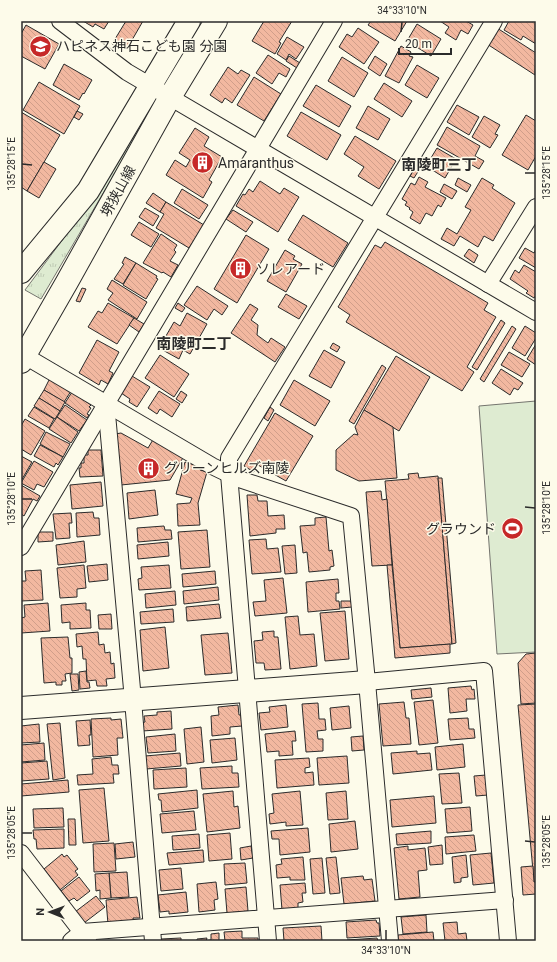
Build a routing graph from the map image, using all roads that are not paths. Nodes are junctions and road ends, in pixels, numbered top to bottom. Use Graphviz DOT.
graph roads {
  1 [pos="60,21"];
  2 [pos="189,21"];
  3 [pos="216,21"];
  4 [pos="334,21"];
  5 [pos="494,21"];
  6 [pos="150,86"];
  7 [pos="170,97"];
  8 [pos="258,149"];
  9 [pos="536,207"];
  10 [pos="375,218"];
  11 [pos="21,272"];
  12 [pos="488,284"];
  13 [pos="536,312"];
  14 [pos="22,357"];
  15 [pos="106,403"];
  16 [pos="229,474"];
  17 [pos="21,547"];
  18 [pos="367,682"];
  19 [pos="247,691"];
  20 [pos="133,700"];
  21 [pos="21,708"];
  22 [pos="21,853"];
  23 [pos="505,900"];
  24 [pos="387,910"];
  25 [pos="266,919"];
  26 [pos="152,934"];
  27 [pos="81,938"];
  28 [pos="268,941"];
  29 [pos="390,941"];
  30 [pos="508,941"];
  1 -- 6 [label="street"];
  2 -- 6 [label="main road, 堺狭山線"];
  3 -- 7 [label="main road, 堺狭山線"];
  4 -- 8 [label="street"];
  5 -- 10 [label="street"];
  6 -- 7 [label="street"];
  6 -- 11 [label="main road, 堺狭山線"];
  7 -- 8 [label="street"];
  7 -- 14 [label="main road, 堺狭山線"];
  8 -- 10 [label="street"];
  8 -- 15 [label="street"];
  9 -- 12 [label="street"];
  10 -- 12 [label="street"];
  10 -- 16 [label="street"];
  12 -- 13 [label="street"];
  14 -- 15 [label="street"];
  15 -- 16 [label="street"];
  15 -- 17 [label="street"];
  15 -- 20 [label="street"];
  16 -- 18 [label="street"];
  16 -- 19 [label="street"];
  18 -- 19 [label="main road"];
  18 -- 23 [label="street"];
  18 -- 24 [label="street"];
  19 -- 20 [label="main road"];
  19 -- 25 [label="street"];
  20 -- 21 [label="main road"];
  20 -- 26 [label="street"];
  22 -- 27 [label="street"];
  23 -- 24 [label="street"];
  23 -- 30 [label="street"];
  24 -- 25 [label="street"];
  24 -- 29 [label="street"];
  25 -- 26 [label="street"];
  25 -- 28 [label="street"];
  26 -- 27 [label="street"];
}
